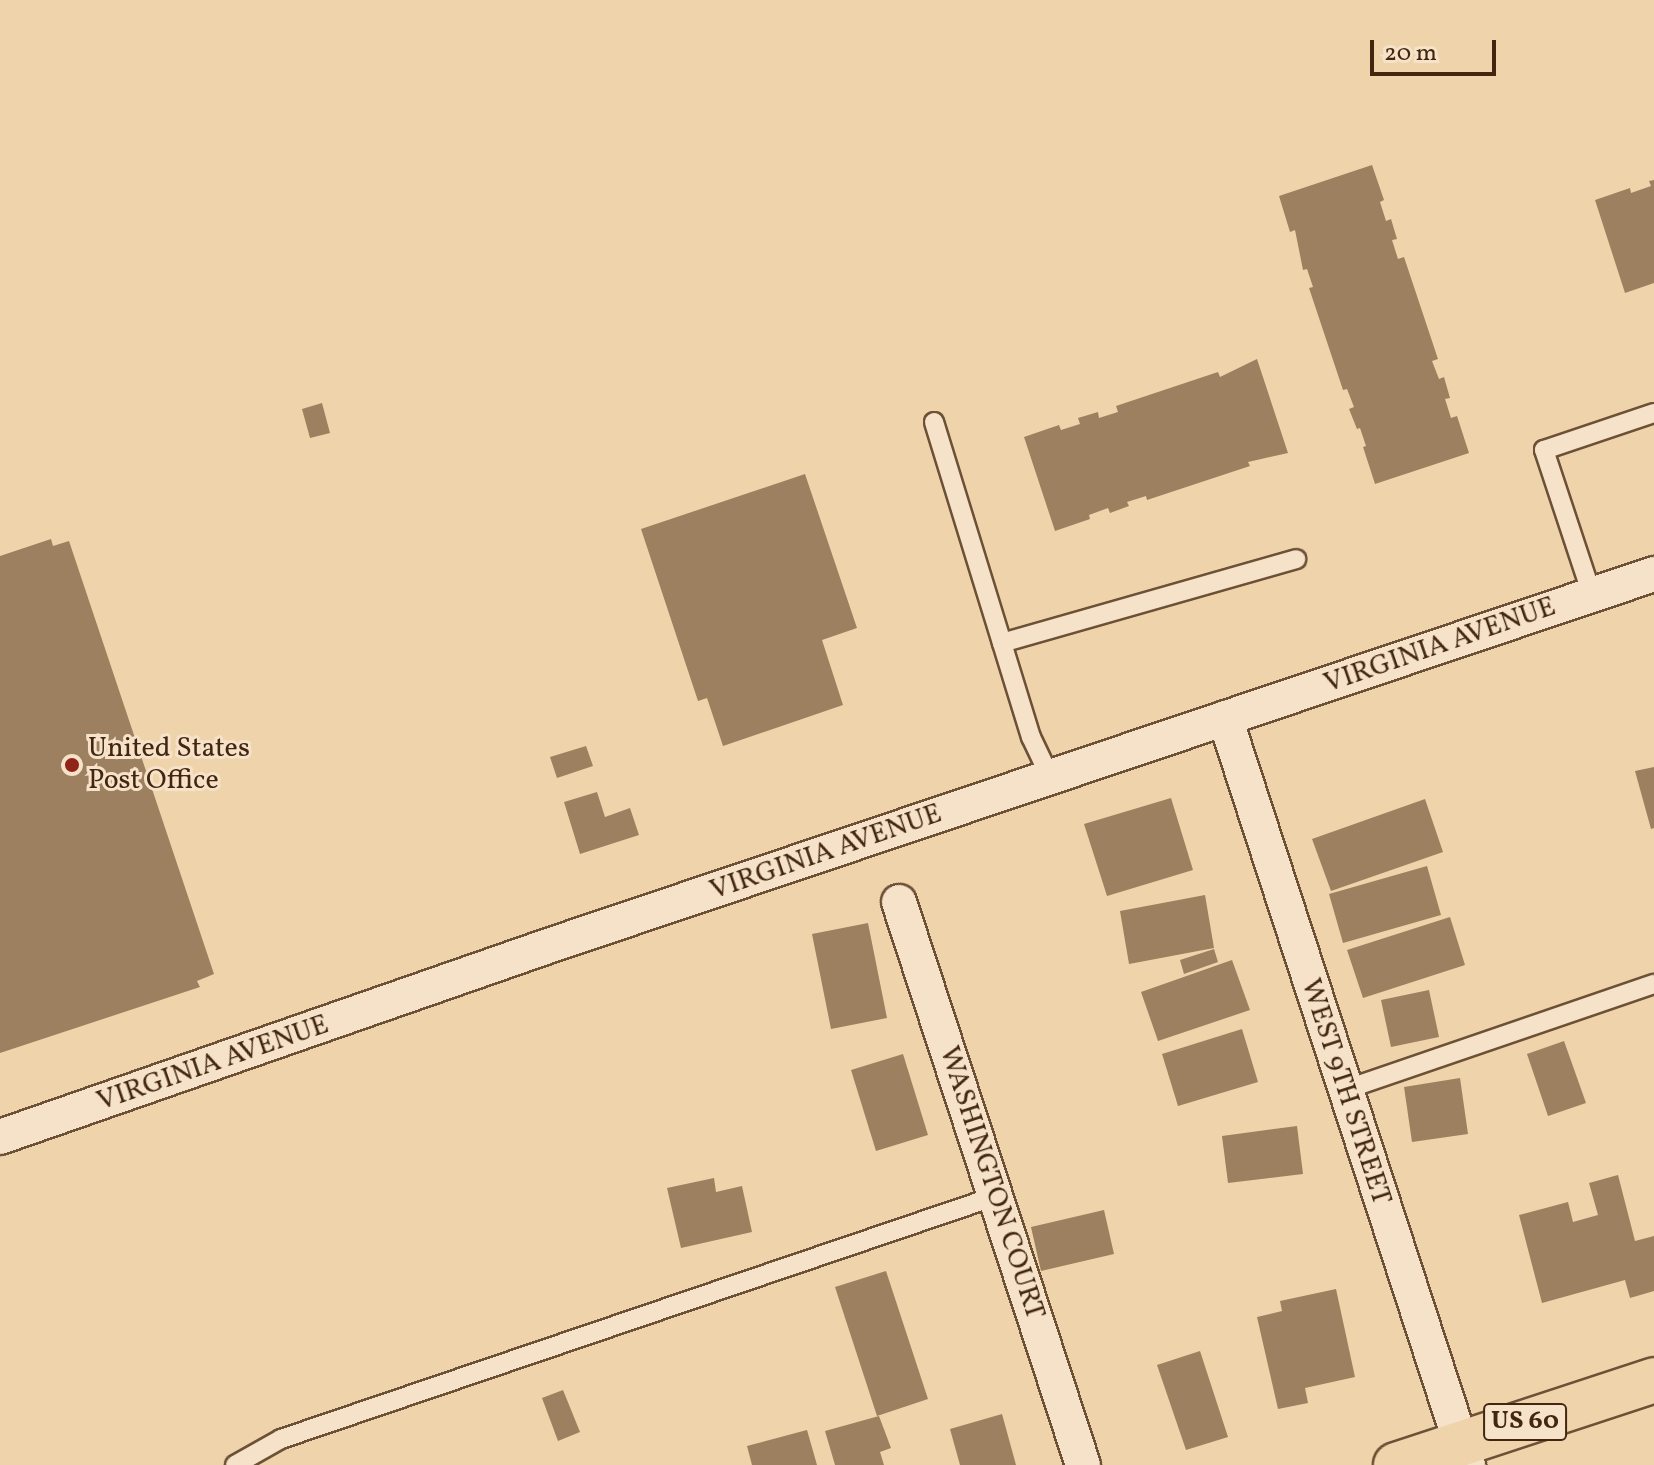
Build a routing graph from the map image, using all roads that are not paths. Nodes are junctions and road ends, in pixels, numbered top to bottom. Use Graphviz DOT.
graph roads {
  1 [pos="1654,413"];
  2 [pos="934,422"];
  3 [pos="1296,559"];
  4 [pos="1654,574"];
  5 [pos="1592,595"];
  6 [pos="1002,643"];
  7 [pos="1225,718"];
  8 [pos="1050,777"];
  9 [pos="899,902"];
  10 [pos="1654,984"];
  11 [pos="1344,1090"];
  12 [pos="0,1137"];
  13 [pos="996,1196"];
  14 [pos="1654,1380"];
  15 [pos="1464,1454"];
  16 [pos="235,1465"];
  17 [pos="1083,1465"];
  18 [pos="1396,1465"];
  1 -- 5 [label="lane"];
  2 -- 6 [label="lane"];
  3 -- 6 [label="lane"];
  4 -- 5 [label="street, VIRGINIA AVENUE"];
  5 -- 7 [label="street, VIRGINIA AVENUE"];
  6 -- 8 [label="lane"];
  7 -- 8 [label="street, VIRGINIA AVENUE"];
  7 -- 11 [label="street, WEST 9TH STREET"];
  8 -- 12 [label="street, VIRGINIA AVENUE"];
  9 -- 13 [label="street, WASHINGTON COURT"];
  10 -- 11 [label="lane"];
  11 -- 15 [label="street, WEST 9TH STREET"];
  13 -- 16 [label="lane"];
  13 -- 17 [label="street, WASHINGTON COURT"];
  14 -- 15 [label="main road, US 60"];
  15 -- 18 [label="main road, US 60"];
}
